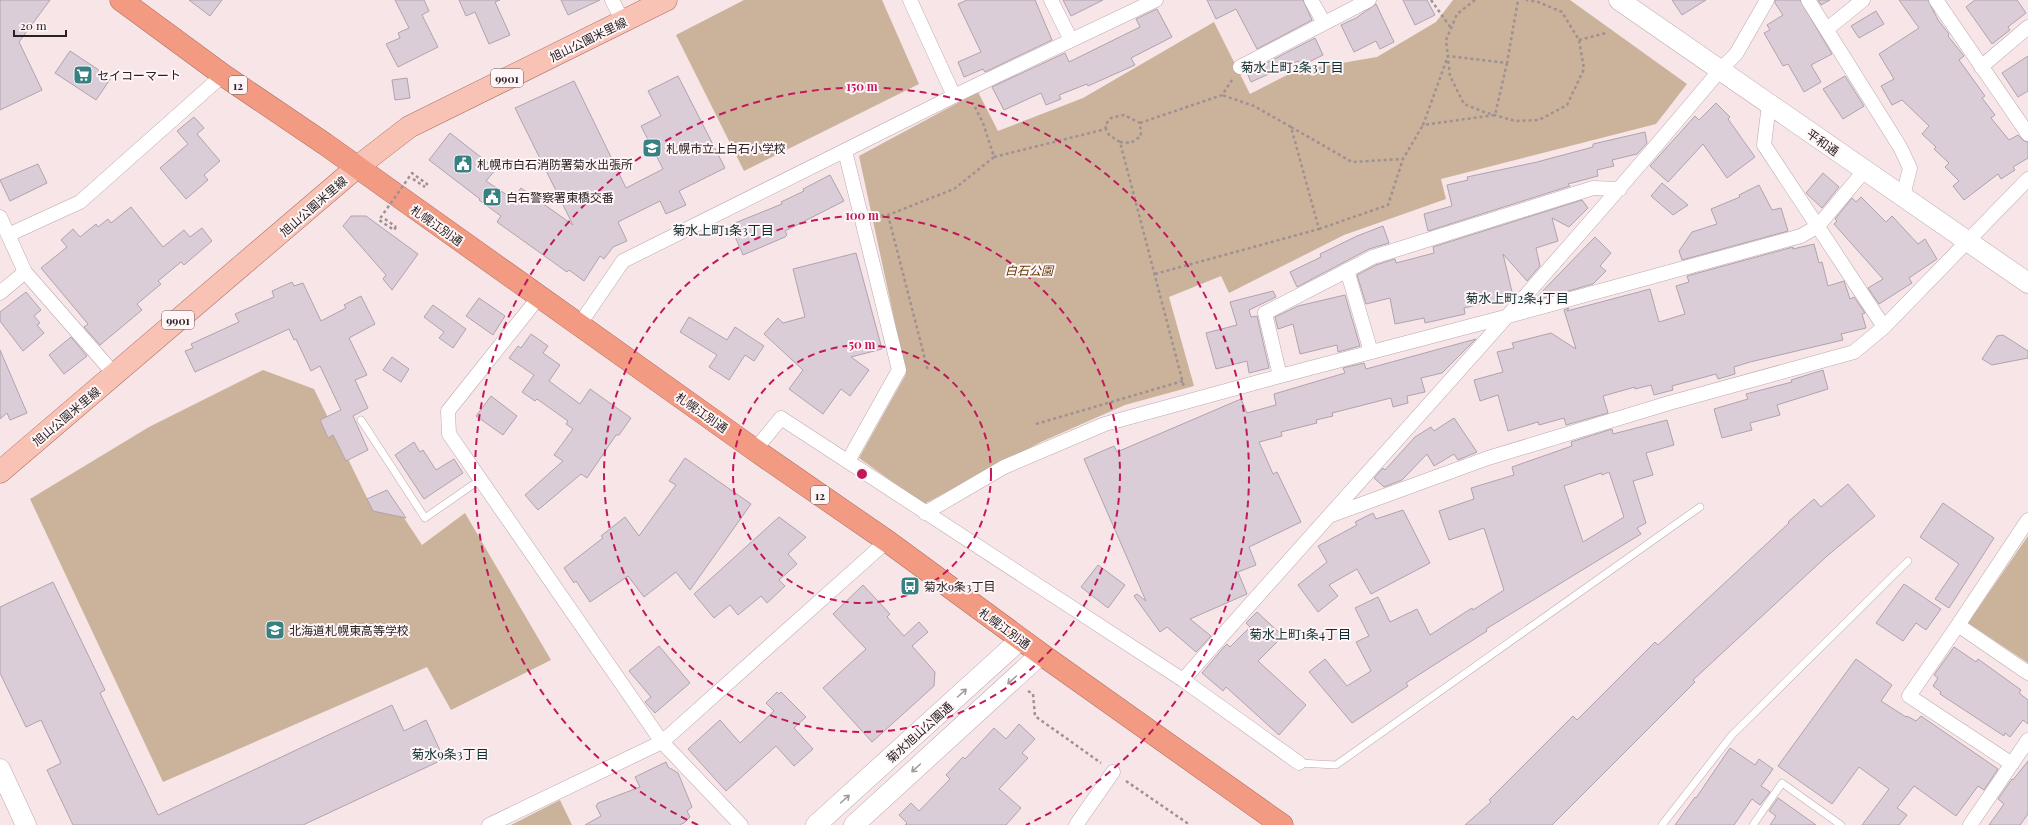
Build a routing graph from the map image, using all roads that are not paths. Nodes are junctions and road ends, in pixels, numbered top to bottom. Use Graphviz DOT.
graph roads {
  1 [pos="121,0"];
  2 [pos="612,0"];
  3 [pos="666,0"];
  4 [pos="910,0"];
  5 [pos="1051,0"];
  6 [pos="1156,0"];
  7 [pos="1312,0"];
  8 [pos="1369,0"];
  9 [pos="1619,0"];
  10 [pos="1767,0"];
  11 [pos="1808,0"];
  12 [pos="1863,0"];
  13 [pos="1936,0"];
  14 [pos="623,22"];
  15 [pos="1324,23"];
  16 [pos="2028,28"];
  17 [pos="1826,29"];
  18 [pos="1071,40"];
  19 [pos="1240,67"];
  20 [pos="1981,67"];
  21 [pos="1720,70"];
  22 [pos="223,75"];
  23 [pos="960,93"];
  24 [pos="1769,104"];
  25 [pos="2028,134"];
  26 [pos="845,151"];
  27 [pos="356,168"];
  28 [pos="1865,170"];
  29 [pos="2028,179"];
  30 [pos="1620,189"];
  31 [pos="1903,196"];
  32 [pos="0,217"];
  33 [pos="1818,226"];
  34 [pos="8,234"];
  35 [pos="1967,240"];
  36 [pos="1348,270"];
  37 [pos="25,272"];
  38 [pos="2028,283"];
  39 [pos="0,293"];
  40 [pos="539,297"];
  41 [pos="1505,317"];
  42 [pos="579,325"];
  43 [pos="1884,327"];
  44 [pos="1371,352"];
  45 [pos="115,374"];
  46 [pos="1280,376"];
  47 [pos="361,420"];
  48 [pos="755,450"];
  49 [pos="848,461"];
  50 [pos="0,472"];
  51 [pos="481,478"];
  52 [pos="1700,507"];
  53 [pos="925,513"];
  54 [pos="1326,518"];
  55 [pos="2028,520"];
  56 [pos="887,541"];
  57 [pos="1908,561"];
  58 [pos="1958,625"];
  59 [pos="1021,640"];
  60 [pos="1041,654"];
  61 [pos="2028,673"];
  62 [pos="1183,680"];
  63 [pos="2028,740"];
  64 [pos="662,742"];
  65 [pos="1299,763"];
  66 [pos="2012,764"];
  67 [pos="0,769"];
  68 [pos="1113,772"];
  69 [pos="26,825"];
  70 [pos="489,825"];
  71 [pos="741,825"];
  72 [pos="816,825"];
  73 [pos="854,825"];
  74 [pos="1076,825"];
  75 [pos="1282,825"];
  76 [pos="1662,825"];
  77 [pos="1753,825"];
  78 [pos="1841,825"];
  79 [pos="1970,825"];
  1 -- 22 [label="highway, 札幌江別通 / 12"];
  2 -- 14 [label="street"];
  3 -- 14 [label="main road, 旭山公園米里線 / 9901"];
  4 -- 23 [label="street"];
  5 -- 18 [label="street"];
  6 -- 18 [label="street"];
  7 -- 15 [label="street"];
  8 -- 15 [label="street"];
  9 -- 21 [label="street, 平和通"];
  10 -- 21 [label="street"];
  11 -- 17 [label="street"];
  12 -- 17 [label="street"];
  13 -- 20 [label="street"];
  14 -- 27 [label="main road, 旭山公園米里線 / 9901"];
  15 -- 19 [label="street"];
  16 -- 20 [label="street"];
  17 -- 31 [label="street"];
  18 -- 23 [label="street"];
  20 -- 25 [label="street"];
  21 -- 24 [label="street, 平和通"];
  21 -- 30 [label="street"];
  22 -- 27 [label="highway, 札幌江別通 / 12"];
  22 -- 34 [label="street"];
  23 -- 26 [label="street"];
  24 -- 28 [label="street, 平和通"];
  24 -- 33 [label="street"];
  26 -- 42 [label="street"];
  26 -- 49 [label="street"];
  27 -- 40 [label="highway, 札幌江別通 / 12"];
  27 -- 45 [label="main road, 旭山公園米里線 / 9901"];
  28 -- 31 [label="street, 平和通"];
  28 -- 33 [label="street"];
  29 -- 35 [label="street"];
  30 -- 36 [label="street"];
  30 -- 41 [label="street"];
  31 -- 35 [label="street, 平和通"];
  32 -- 34 [label="street"];
  33 -- 41 [label="street"];
  33 -- 43 [label="street"];
  34 -- 37 [label="street"];
  35 -- 38 [label="street, 平和通"];
  35 -- 43 [label="street"];
  36 -- 44 [label="street"];
  36 -- 46 [label="street"];
  37 -- 39 [label="street"];
  37 -- 45 [label="street"];
  40 -- 42 [label="highway, 札幌江別通 / 12"];
  40 -- 51 [label="street"];
  41 -- 44 [label="street"];
  41 -- 54 [label="street"];
  42 -- 48 [label="highway, 札幌江別通 / 12"];
  43 -- 54 [label="street"];
  44 -- 46 [label="street"];
  45 -- 50 [label="main road, 旭山公園米里線 / 9901"];
  46 -- 53 [label="street"];
  47 -- 51 [label="lane"];
  48 -- 49 [label="street"];
  48 -- 56 [label="highway, 札幌江別通 / 12"];
  49 -- 53 [label="street"];
  51 -- 64 [label="street"];
  52 -- 65 [label="lane"];
  53 -- 62 [label="street"];
  54 -- 62 [label="street"];
  55 -- 58 [label="street"];
  56 -- 59 [label="highway, 札幌江別通 / 12"];
  56 -- 64 [label="street"];
  57 -- 76 [label="lane"];
  58 -- 61 [label="street"];
  58 -- 66 [label="street"];
  59 -- 60 [label="highway, 札幌江別通 / 12"];
  72 -- 59 [label="street, 菊水旭山公園通, one-way"];
  60 -- 73 [label="street, 菊水旭山公園通, one-way"];
  60 -- 75 [label="highway, 札幌江別通 / 12"];
  62 -- 65 [label="street"];
  63 -- 66 [label="street"];
  64 -- 70 [label="street"];
  64 -- 71 [label="street"];
  66 -- 79 [label="street"];
  67 -- 69 [label="street"];
  68 -- 74 [label="street"];
  77 -- 78 [label="lane"];
}
